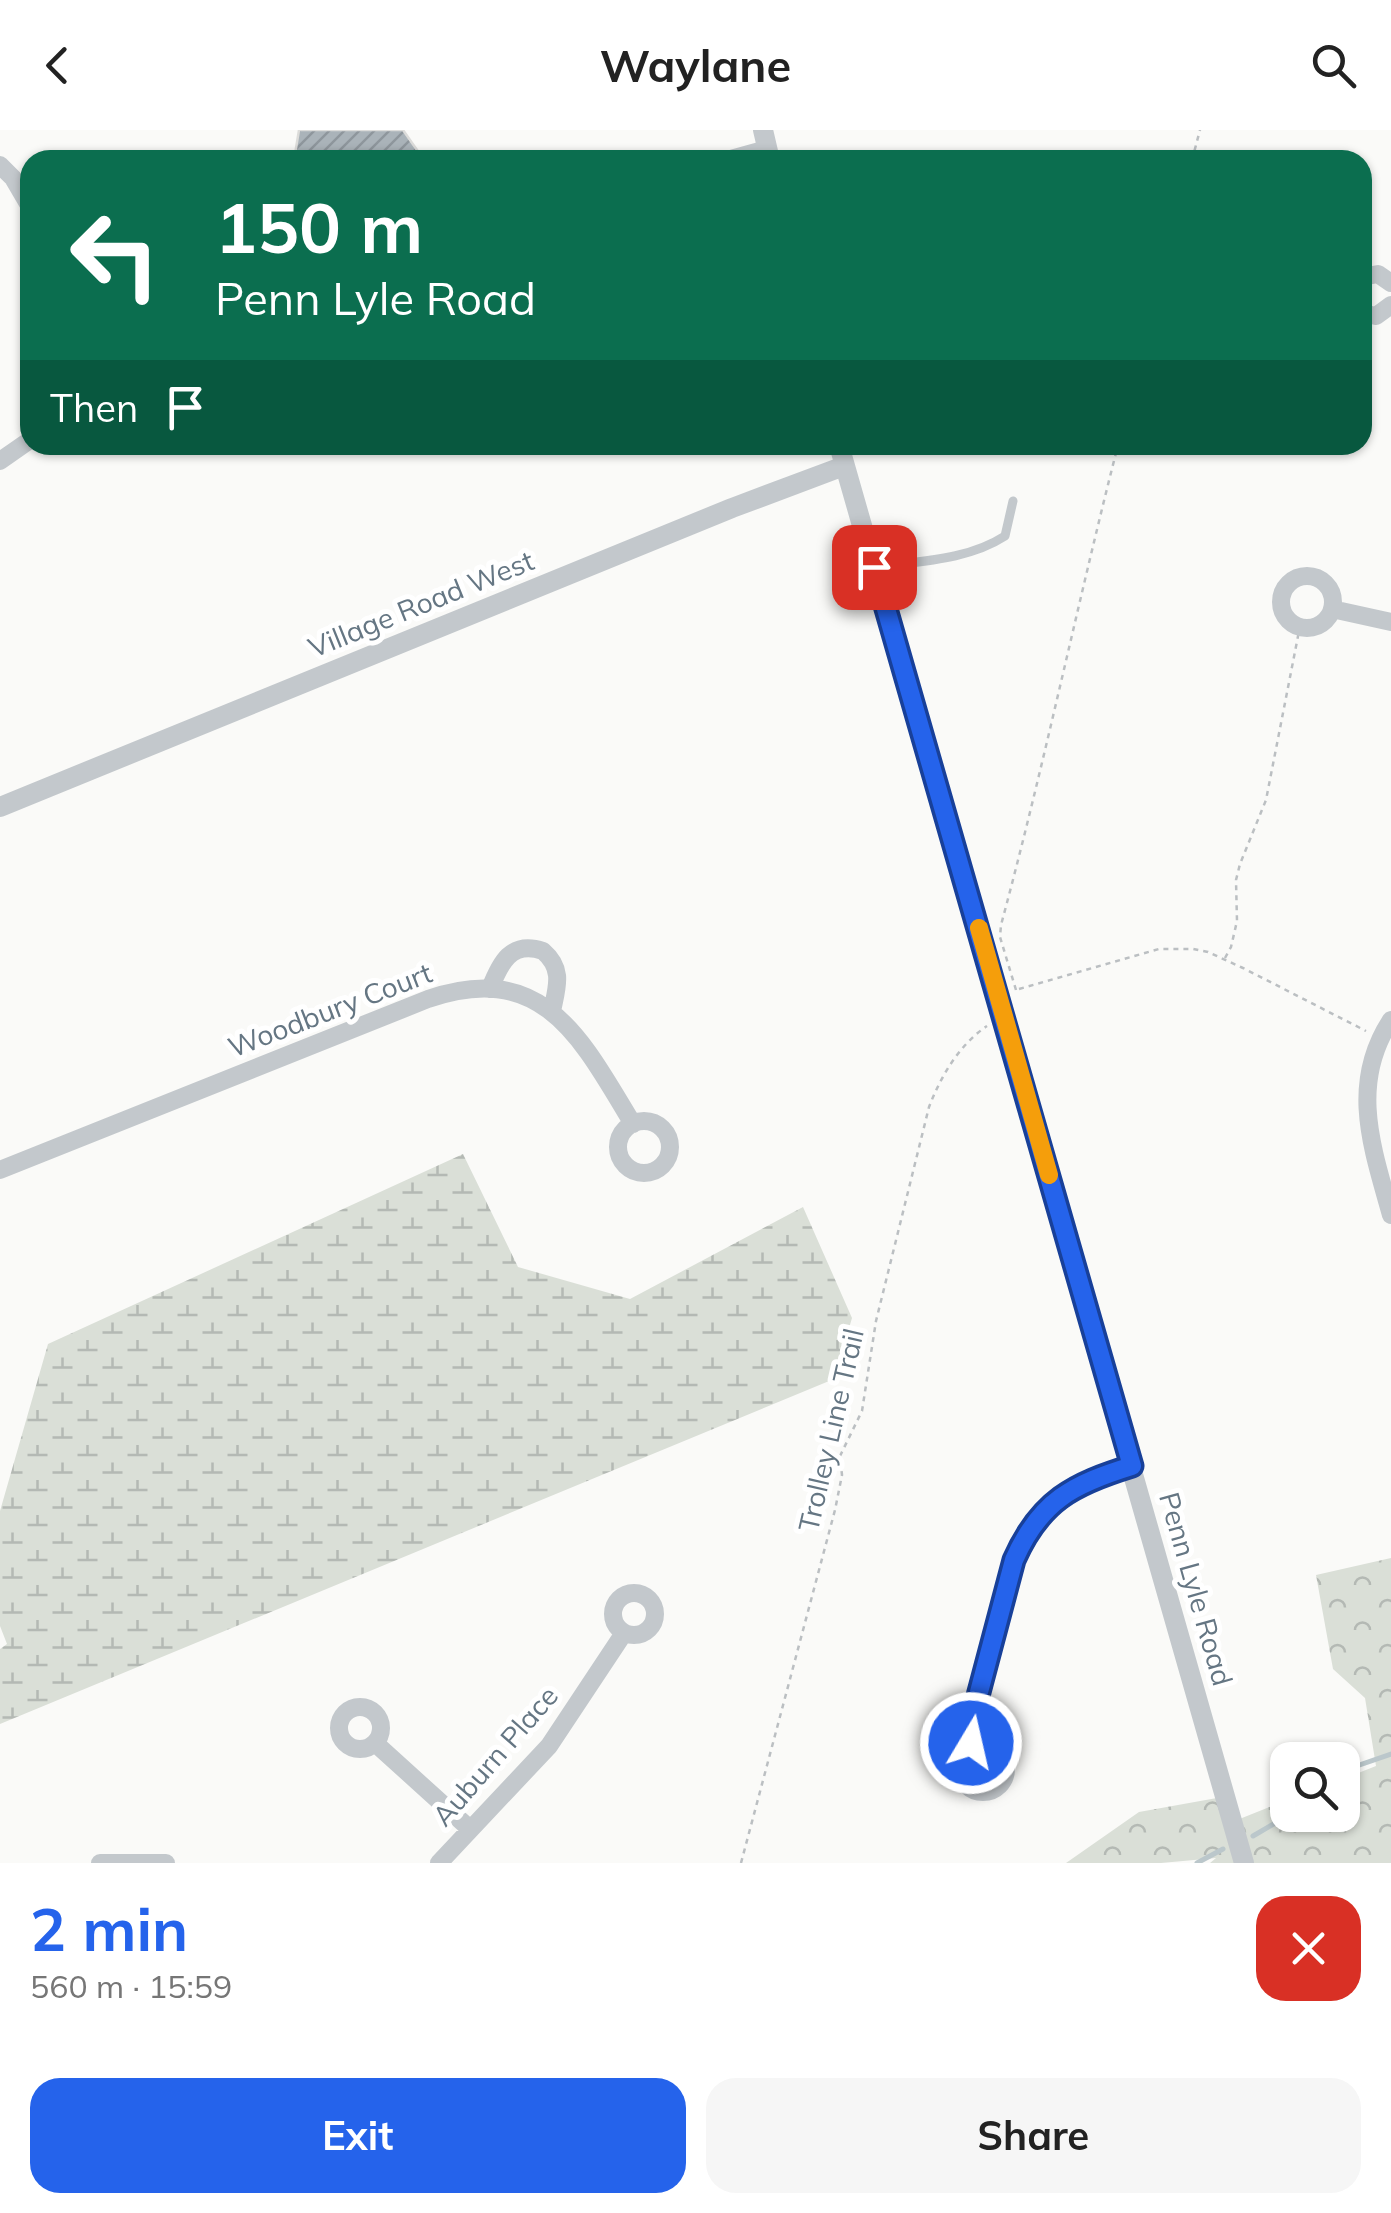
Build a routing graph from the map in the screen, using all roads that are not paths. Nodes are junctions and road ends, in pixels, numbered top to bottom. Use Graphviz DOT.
graph roads {
  1 [pos="0,165"];
  2 [pos="20,190"];
  3 [pos="842,456"];
  4 [pos="1013,501"];
  5 [pos="874,567"];
  6 [pos="1332,609"];
  7 [pos="1391,622"];
  8 [pos="0,807"];
  9 [pos="490,989"];
  10 [pos="552,1011"];
  11 [pos="1391,1020"];
  12 [pos="634,1124"];
  13 [pos="0,1170"];
  14 [pos="1391,1214"];
  15 [pos="1132,1466"];
  16 [pos="624,1633"];
  17 [pos="375,1743"];
  18 [pos="972,1748"];
  19 [pos="470,1830"];
  20 [pos="100,1863"];
  21 [pos="166,1863"];
  22 [pos="438,1863"];
  23 [pos="1244,1863"];
  1 -- 2 [label="street"];
  3 -- 5 [label="street, Penn Lyle Road"];
  3 -- 8 [label="street, Village Road West"];
  4 -- 5 [label="lane"];
  5 -- 15 [label="street, Penn Lyle Road"];
  6 -- 6 [label="street"];
  6 -- 7 [label="street"];
  9 -- 10 [label="street, Woodbury Court"];
  9 -- 10 [label="street"];
  9 -- 13 [label="street, Woodbury Court"];
  10 -- 12 [label="street, Woodbury Court"];
  11 -- 14 [label="street"];
  15 -- 18 [label="street"];
  15 -- 23 [label="street, Penn Lyle Road"];
  16 -- 19 [label="street, Auburn Place"];
  17 -- 19 [label="street"];
  19 -- 22 [label="street, Auburn Place"];
  20 -- 21 [label="street"];
}
